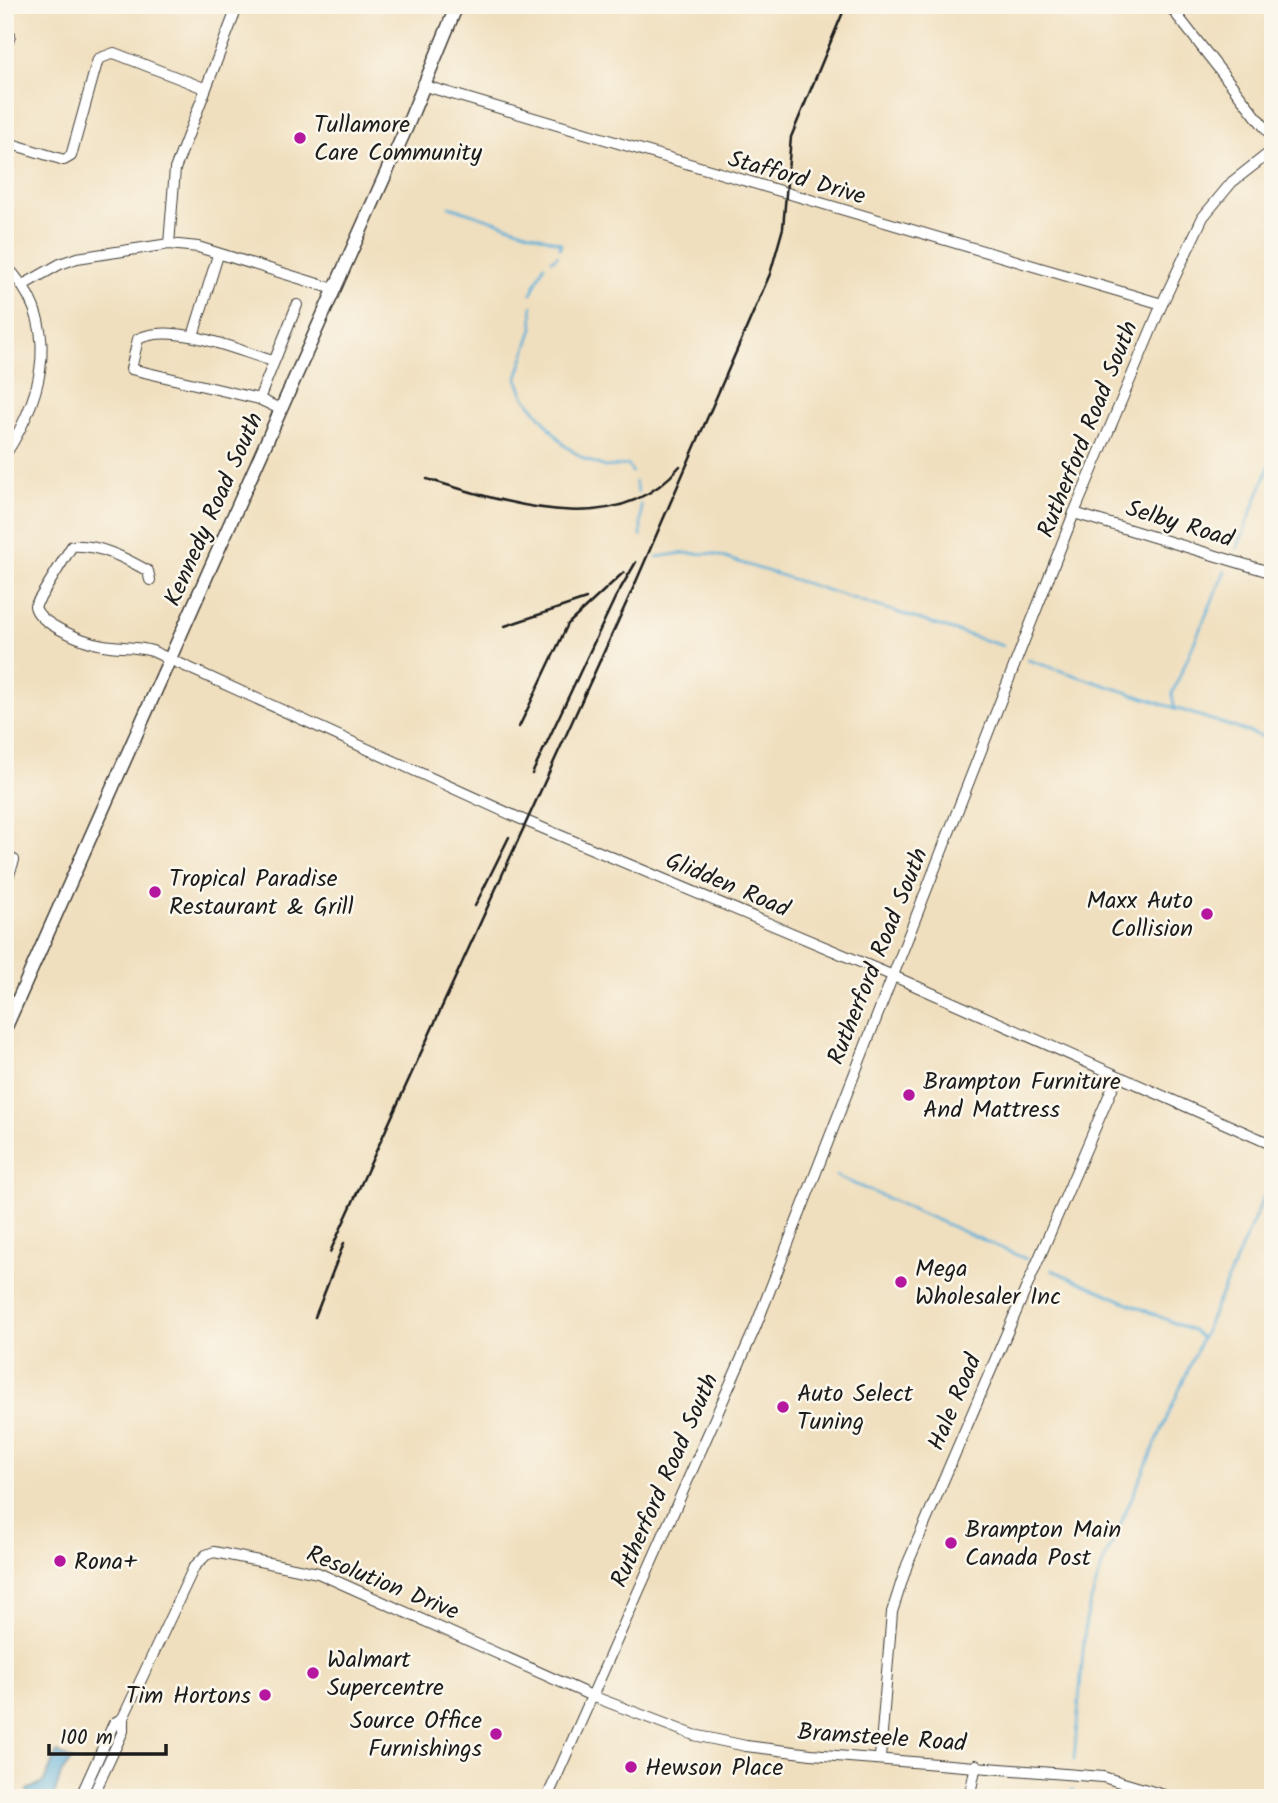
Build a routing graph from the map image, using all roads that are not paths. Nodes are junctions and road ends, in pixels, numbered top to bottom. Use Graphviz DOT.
graph roads {
  1 [pos="238,5"];
  2 [pos="457,5"];
  3 [pos="1169,5"];
  4 [pos="5,23"];
  5 [pos="5,48"];
  6 [pos="422,85"];
  7 [pos="204,88"];
  8 [pos="1273,138"];
  9 [pos="5,142"];
  10 [pos="1273,150"];
  11 [pos="169,244"];
  12 [pos="218,255"];
  13 [pos="5,265"];
  14 [pos="23,285"];
  15 [pos="334,289"];
  16 [pos="298,304"];
  17 [pos="1162,304"];
  18 [pos="193,336"];
  19 [pos="273,361"];
  20 [pos="259,399"];
  21 [pos="280,409"];
  22 [pos="5,455"];
  23 [pos="1074,513"];
  24 [pos="1273,573"];
  25 [pos="150,580"];
  26 [pos="168,659"];
  27 [pos="5,856"];
  28 [pos="6,883"];
  29 [pos="891,975"];
  30 [pos="5,1029"];
  31 [pos="1117,1077"];
  32 [pos="1273,1144"];
  33 [pos="592,1696"];
  34 [pos="123,1718"];
  35 [pos="880,1757"];
  36 [pos="976,1765"];
  37 [pos="80,1798"];
  38 [pos="92,1798"];
  39 [pos="547,1798"];
  40 [pos="969,1798"];
  41 [pos="1174,1798"];
  1 -- 7 [label="street"];
  2 -- 6 [label="main road, Kennedy Road South"];
  3 -- 8 [label="street"];
  4 -- 5 [label="street"];
  6 -- 15 [label="main road, Kennedy Road South"];
  6 -- 17 [label="street, Stafford Drive"];
  7 -- 9 [label="street"];
  7 -- 11 [label="street"];
  10 -- 17 [label="street, Rutherford Road South"];
  11 -- 12 [label="street"];
  11 -- 14 [label="street"];
  12 -- 15 [label="street"];
  12 -- 18 [label="street"];
  13 -- 14 [label="street"];
  14 -- 22 [label="street"];
  15 -- 21 [label="main road, Kennedy Road South"];
  16 -- 19 [label="street"];
  17 -- 23 [label="street, Rutherford Road South"];
  18 -- 19 [label="street"];
  18 -- 20 [label="street"];
  19 -- 20 [label="street"];
  20 -- 21 [label="street"];
  21 -- 26 [label="main road, Kennedy Road South"];
  23 -- 24 [label="street, Selby Road"];
  23 -- 29 [label="street, Rutherford Road South"];
  25 -- 26 [label="street, Glidden Road"];
  26 -- 29 [label="street, Glidden Road"];
  26 -- 30 [label="main road, Kennedy Road South"];
  27 -- 28 [label="street"];
  29 -- 31 [label="street, Glidden Road"];
  29 -- 33 [label="street, Rutherford Road South"];
  31 -- 32 [label="street, Glidden Road"];
  31 -- 35 [label="street, Hale Road"];
  33 -- 34 [label="street, Resolution Drive"];
  33 -- 35 [label="street, Bramsteele Road"];
  33 -- 39 [label="street, Rutherford Road South"];
  34 -- 37 [label="street, Resolution Drive"];
  34 -- 38 [label="street, Resolution Drive"];
  35 -- 36 [label="street, Bramsteele Road"];
  36 -- 40 [label="street"];
  36 -- 41 [label="street, Bramsteele Road"];
}
